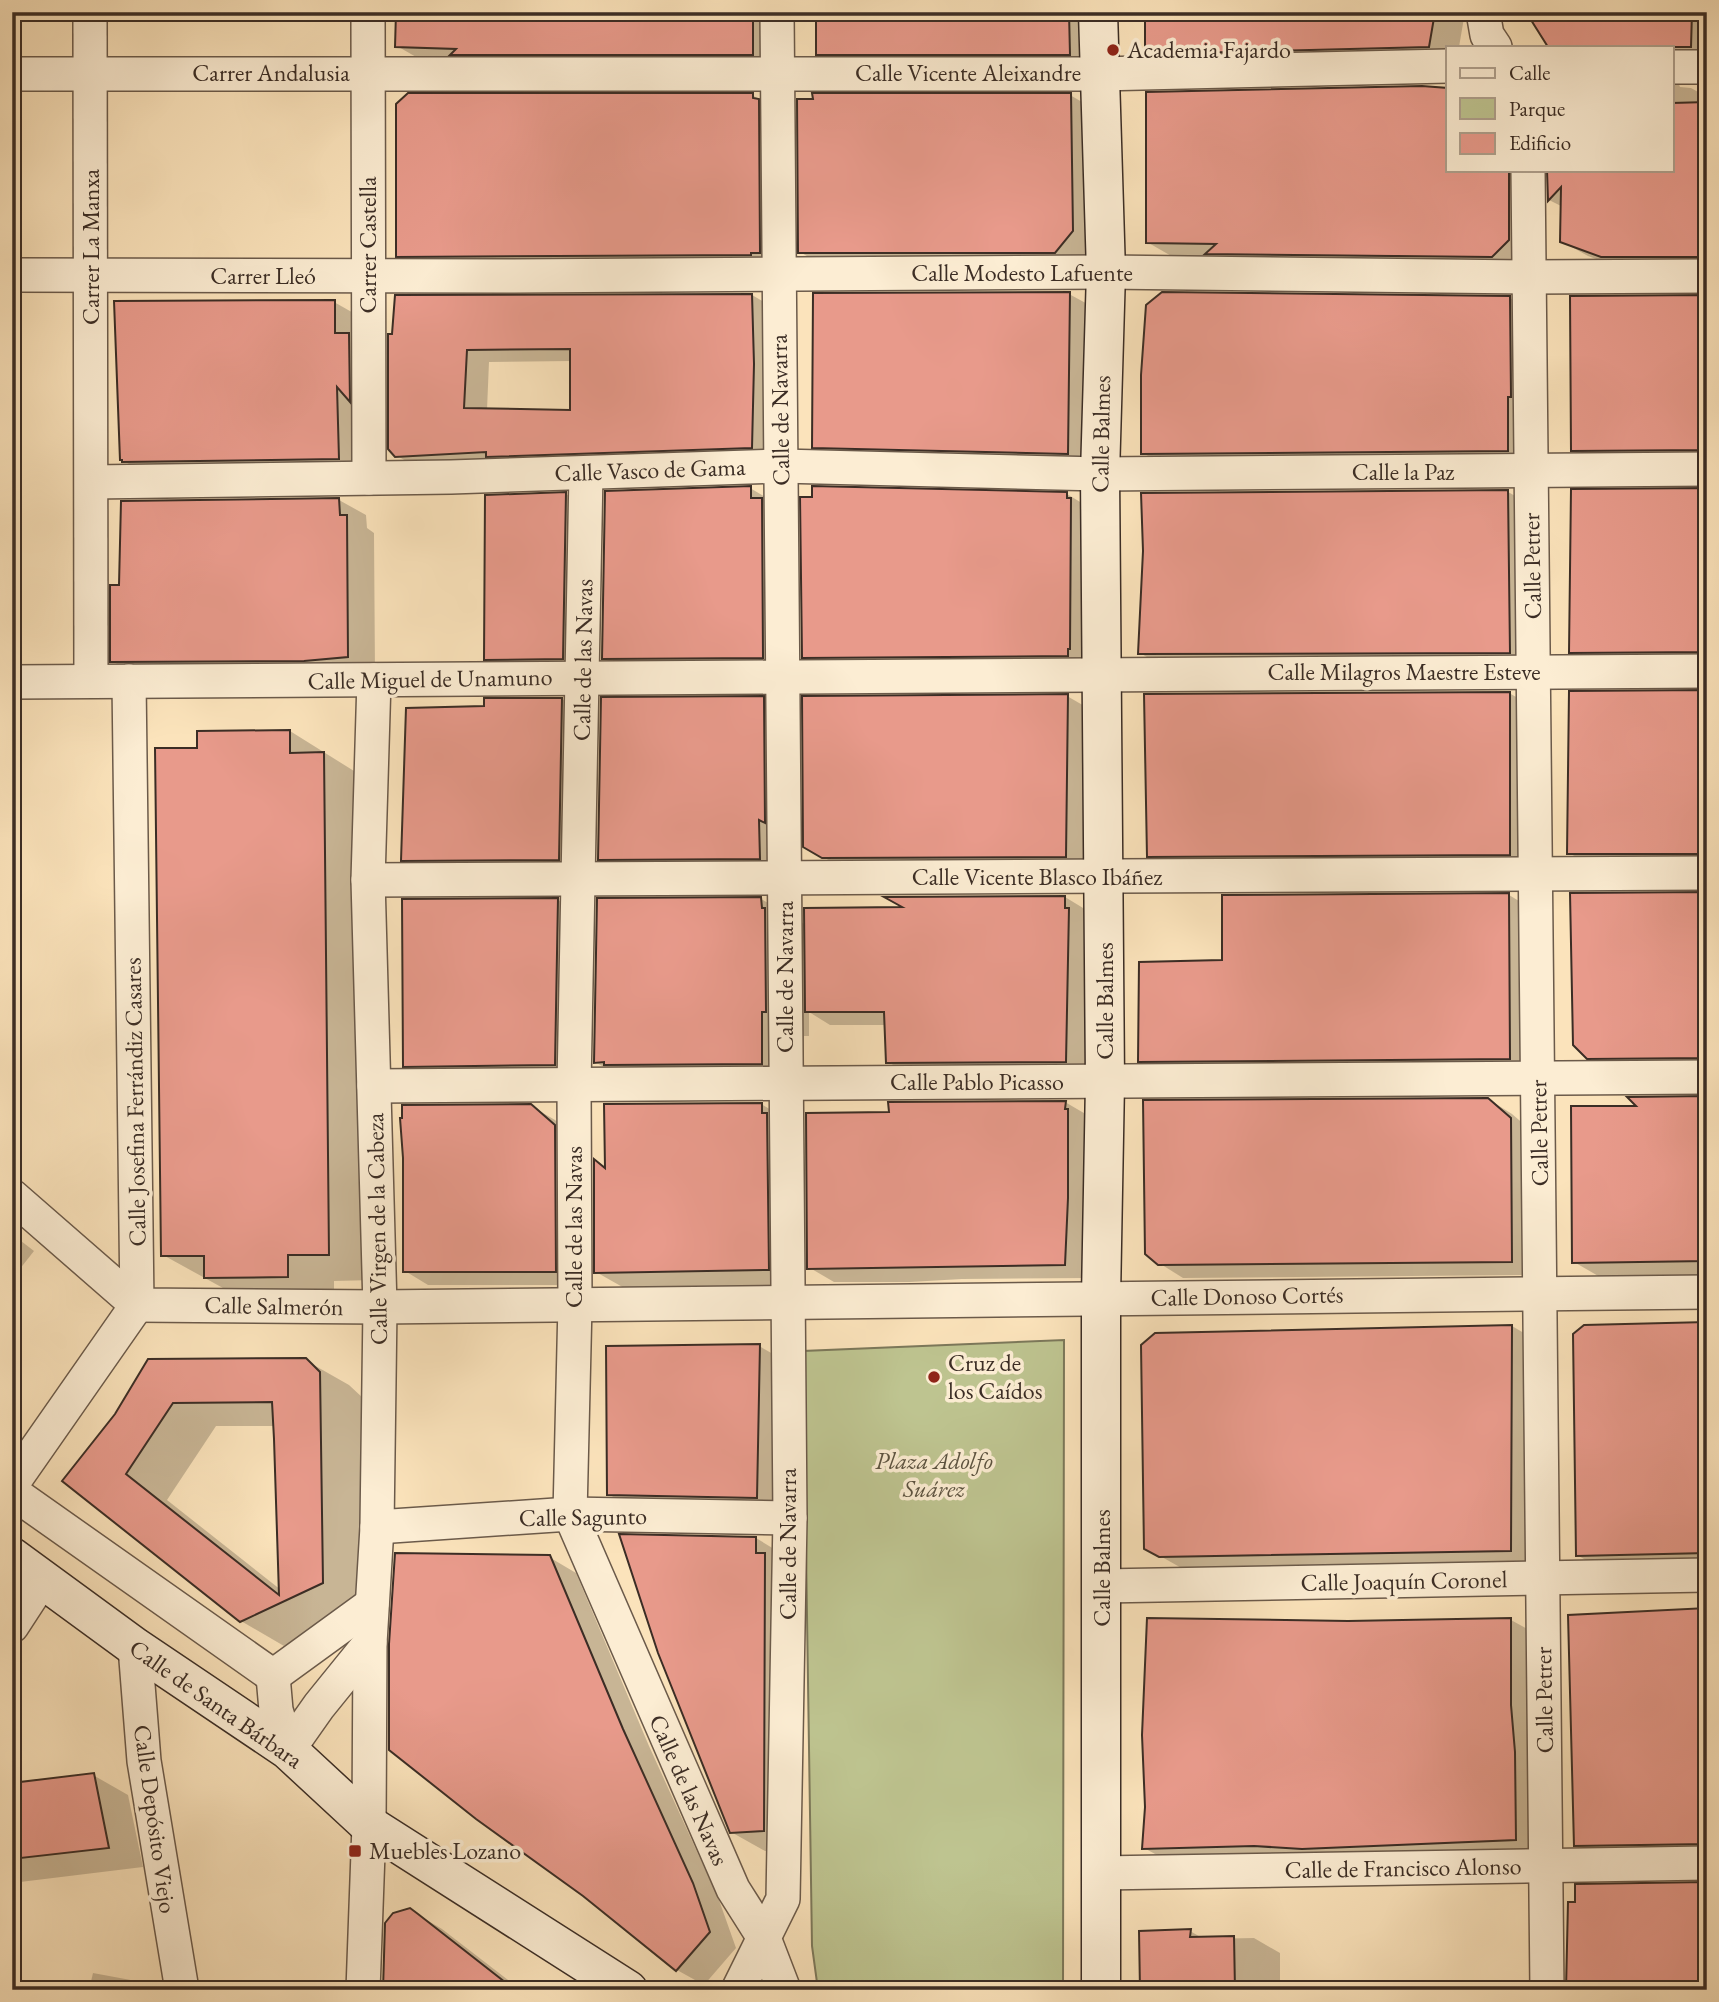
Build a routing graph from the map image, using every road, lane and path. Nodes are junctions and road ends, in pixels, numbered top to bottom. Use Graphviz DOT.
graph roads {
  1 [pos="90,12"];
  2 [pos="368,12"];
  3 [pos="777,12"];
  4 [pos="1098,12"];
  5 [pos="1483,12"];
  6 [pos="1494,46"];
  7 [pos="1446,66"];
  8 [pos="1674,67"];
  9 [pos="1707,67"];
  10 [pos="368,73"];
  11 [pos="530,73"];
  12 [pos="778,73"];
  13 [pos="12,74"];
  14 [pos="90,74"];
  15 [pos="1099,74"];
  16 [pos="1528,172"];
  17 [pos="1106,272"];
  18 [pos="779,274"];
  19 [pos="12,275"];
  20 [pos="91,275"];
  21 [pos="368,276"];
  22 [pos="514,276"];
  23 [pos="1707,276"];
  24 [pos="1530,277"];
  25 [pos="781,466"];
  26 [pos="1707,469"];
  27 [pos="1532,471"];
  28 [pos="586,473"];
  29 [pos="1100,474"];
  30 [pos="369,478"];
  31 [pos="92,482"];
  32 [pos="1707,671"];
  33 [pos="1533,672"];
  34 [pos="1100,674"];
  35 [pos="584,678"];
  36 [pos="782,678"];
  37 [pos="374,680"];
  38 [pos="91,681"];
  39 [pos="130,681"];
  40 [pos="12,682"];
  41 [pos="1707,873"];
  42 [pos="1535,874"];
  43 [pos="1104,876"];
  44 [pos="784,878"];
  45 [pos="578,879"];
  46 [pos="368,880"];
  47 [pos="1707,1077"];
  48 [pos="1538,1079"];
  49 [pos="1105,1082"];
  50 [pos="786,1084"];
  51 [pos="574,1085"];
  52 [pos="374,1086"];
  53 [pos="12,1196"];
  54 [pos="1707,1292"];
  55 [pos="1540,1293"];
  56 [pos="1101,1298"];
  57 [pos="788,1301"];
  58 [pos="575,1304"];
  59 [pos="137,1305"];
  60 [pos="380,1307"];
  61 [pos="12,1483"];
  62 [pos="12,1492"];
  63 [pos="570,1514"];
  64 [pos="790,1518"];
  65 [pos="377,1527"];
  66 [pos="12,1557"];
  67 [pos="1707,1575"];
  68 [pos="1543,1578"];
  69 [pos="42,1580"];
  70 [pos="1102,1586"];
  71 [pos="372,1604"];
  72 [pos="12,1626"];
  73 [pos="370,1643"];
  74 [pos="135,1647"];
  75 [pos="273,1675"];
  76 [pos="288,1750"];
  77 [pos="369,1825"];
  78 [pos="1707,1863"];
  79 [pos="1546,1865"];
  80 [pos="1100,1873"];
  81 [pos="764,1938"];
  82 [pos="182,1990"];
  83 [pos="363,1990"];
  84 [pos="628,1990"];
  85 [pos="738,1990"];
  86 [pos="784,1990"];
  87 [pos="1101,1990"];
  88 [pos="1547,1990"];
  1 -- 14 [label="street, Carrer La Manxa"];
  2 -- 10 [label="street, Carrer Castella"];
  3 -- 12 [label="street, Calle de Navarra"];
  4 -- 15 [label="street, Calle Balmes"];
  5 -- 6 [label="street"];
  7 -- 15 [label="street, Calle Vicente Aleixandre"];
  8 -- 9 [label="street"];
  10 -- 11 [label="street, Carrer Andalusia"];
  10 -- 14 [label="street, Carrer Andalusia"];
  10 -- 21 [label="street, Carrer Castella"];
  11 -- 12 [label="street, Calle Vicente Aleixandre"];
  12 -- 15 [label="street, Calle Vicente Aleixandre"];
  12 -- 18 [label="street, Calle de Navarra"];
  13 -- 14 [label="street, Carrer Andalusia"];
  14 -- 20 [label="street, Carrer La Manxa"];
  15 -- 17 [label="street, Calle Balmes"];
  16 -- 24 [label="street, Calle Petrer"];
  17 -- 18 [label="street, Calle Modesto Lafuente"];
  17 -- 24 [label="street, Calle Modesto Lafuente"];
  17 -- 29 [label="street, Calle Balmes"];
  18 -- 22 [label="street, Calle Modesto Lafuente"];
  18 -- 25 [label="street, Calle de Navarra"];
  19 -- 20 [label="street, Carrer Lleó"];
  20 -- 21 [label="street, Carrer Lleó"];
  20 -- 31 [label="street, Carrer La Manxa"];
  21 -- 22 [label="street, Carrer Lleó"];
  21 -- 30 [label="street, Carrer Castella"];
  23 -- 24 [label="street, Calle Modesto Lafuente"];
  24 -- 27 [label="street, Calle Petrer"];
  25 -- 28 [label="street, Calle Vasco de Gama"];
  25 -- 29 [label="street, Calle Vasco de Gama"];
  25 -- 36 [label="street, Calle de Navarra"];
  26 -- 27 [label="street, Calle la Paz"];
  27 -- 29 [label="street, Calle la Paz"];
  27 -- 33 [label="street, Calle Petrer"];
  28 -- 30 [label="street, Calle Vasco de Gama"];
  28 -- 35 [label="street, Calle de las Navas"];
  29 -- 34 [label="street, Calle Balmes"];
  30 -- 31 [label="street, Calle Vasco de Gama"];
  31 -- 38 [label="street"];
  32 -- 33 [label="street, Calle Milagros Maestre Esteve"];
  33 -- 34 [label="street, Calle Milagros Maestre Esteve"];
  33 -- 42 [label="street, Calle Petrer"];
  34 -- 36 [label="street, Calle Miguel de Unamuno"];
  34 -- 43 [label="street, Calle Balmes"];
  35 -- 36 [label="street, Calle Miguel de Unamuno"];
  35 -- 37 [label="street, Calle Miguel de Unamuno"];
  35 -- 45 [label="street, Calle de las Navas"];
  36 -- 44 [label="street, Calle de Navarra"];
  37 -- 39 [label="street, Calle Miguel de Unamuno"];
  37 -- 46 [label="street, Calle Virgen de la Cabeza"];
  38 -- 39 [label="street, Calle Miguel de Unamuno"];
  38 -- 40 [label="street, Calle Miguel de Unamuno"];
  39 -- 59 [label="street, Calle Josefina Ferrándiz Casares"];
  41 -- 42 [label="street, Calle Vicente Blasco Ibáñez"];
  42 -- 43 [label="street, Calle Vicente Blasco Ibáñez"];
  42 -- 48 [label="street, Calle Petrer"];
  43 -- 44 [label="street, Calle Vicente Blasco Ibáñez"];
  43 -- 49 [label="street, Calle Balmes"];
  44 -- 45 [label="street, Calle Vicente Blasco Ibáñez"];
  44 -- 50 [label="street, Calle de Navarra"];
  45 -- 46 [label="street, Calle Vicente Blasco Ibáñez"];
  45 -- 51 [label="street, Calle de las Navas"];
  46 -- 52 [label="street, Calle Virgen de la Cabeza"];
  47 -- 48 [label="street, Calle Pablo Picasso"];
  48 -- 49 [label="street, Calle Pablo Picasso"];
  48 -- 55 [label="street, Calle Petrer"];
  49 -- 50 [label="street, Calle Pablo Picasso"];
  49 -- 56 [label="street, Calle Balmes"];
  50 -- 51 [label="street, Calle Pablo Picasso"];
  50 -- 57 [label="street, Calle de Navarra"];
  51 -- 52 [label="street, Calle Pablo Picasso"];
  51 -- 58 [label="street, Calle de las Navas"];
  52 -- 60 [label="street, Calle Virgen de la Cabeza"];
  53 -- 59 [label="street"];
  54 -- 55 [label="street, Calle Donoso Cortés"];
  55 -- 56 [label="street, Calle Donoso Cortés"];
  55 -- 68 [label="street, Calle Petrer"];
  56 -- 57 [label="street, Calle Donoso Cortés"];
  56 -- 70 [label="street, Calle Balmes"];
  57 -- 58 [label="street, Calle Salmerón"];
  57 -- 64 [label="street, Calle de Navarra"];
  58 -- 60 [label="street, Calle Salmerón"];
  58 -- 63 [label="street, Calle de las Navas"];
  59 -- 60 [label="street, Calle Salmerón"];
  59 -- 61 [label="street"];
  60 -- 65 [label="street, Calle Virgen de la Cabeza"];
  62 -- 75 [label="street"];
  63 -- 64 [label="street, Calle Sagunto"];
  63 -- 65 [label="street, Calle Sagunto"];
  63 -- 81 [label="street, Calle de las Navas"];
  64 -- 81 [label="street, Calle de Navarra"];
  65 -- 71 [label="street, Calle Virgen de la Cabeza"];
  66 -- 69 [label="street, Calle de Santa Bárbara"];
  67 -- 68 [label="street, Calle Joaquín Coronel"];
  68 -- 70 [label="street, Calle Joaquín Coronel"];
  68 -- 79 [label="street, Calle Petrer"];
  69 -- 72 [label="street"];
  69 -- 74 [label="street, Calle de Santa Bárbara"];
  70 -- 80 [label="street, Calle Balmes"];
  71 -- 73 [label="street, Calle Virgen de la Cabeza"];
  71 -- 75 [label="street"];
  73 -- 76 [label="street"];
  73 -- 77 [label="street, Calle Virgen de la Cabeza"];
  74 -- 76 [label="street, Calle de Santa Bárbara"];
  74 -- 82 [label="street, Calle Depósito Viejo"];
  75 -- 76 [label="street"];
  76 -- 77 [label="street, Calle de Santa Bárbara"];
  77 -- 83 [label="street, Calle Virgen de la Cabeza"];
  77 -- 84 [label="street, Calle de Santa Bárbara"];
  78 -- 79 [label="street, Calle de Francisco Alonso"];
  79 -- 80 [label="street, Calle de Francisco Alonso"];
  79 -- 88 [label="street, Calle Petrer"];
  80 -- 87 [label="street, Calle Balmes"];
  81 -- 85 [label="street, Calle de Navarra"];
  81 -- 86 [label="street"];
}
